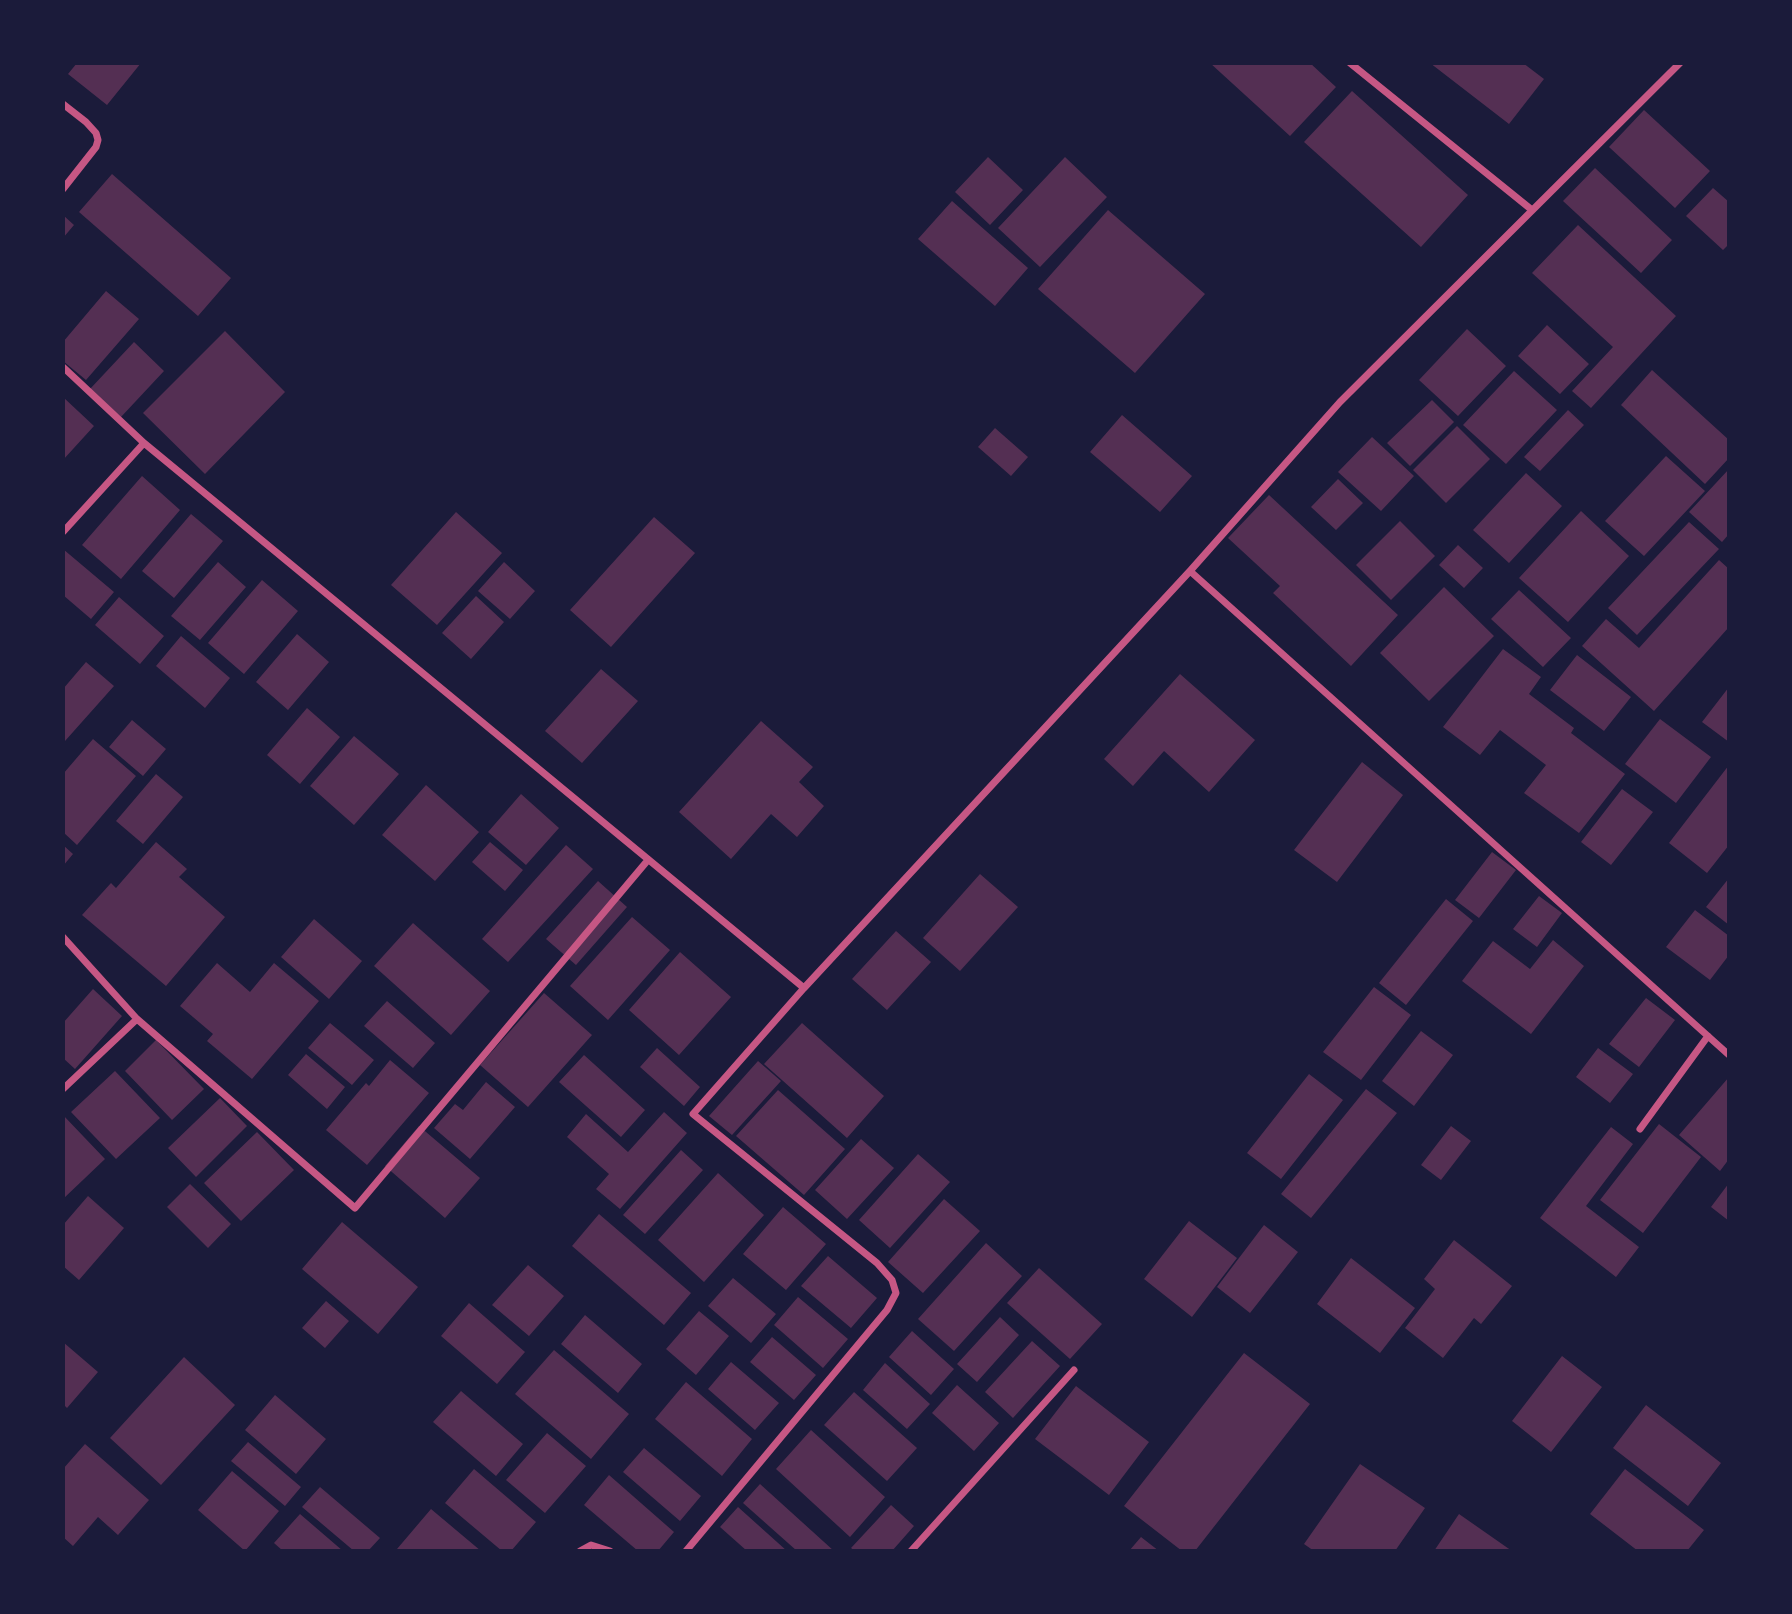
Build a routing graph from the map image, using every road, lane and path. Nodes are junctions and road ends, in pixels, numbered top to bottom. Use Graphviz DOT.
graph roads {
  1 [pos="1350,63"];
  2 [pos="1680,63"];
  3 [pos="63,104"];
  4 [pos="63,189"];
  5 [pos="1532,210"];
  6 [pos="63,367"];
  7 [pos="144,443"];
  8 [pos="63,532"];
  9 [pos="1190,570"];
  10 [pos="648,860"];
  11 [pos="63,937"];
  12 [pos="804,988"];
  13 [pos="137,1019"];
  14 [pos="1708,1036"];
  15 [pos="1729,1055"];
  16 [pos="63,1089"];
  17 [pos="1640,1129"];
  18 [pos="1074,1370"];
  19 [pos="580,1551"];
  20 [pos="610,1551"];
  21 [pos="686,1551"];
  22 [pos="911,1551"];
  1 -- 5 [label="street"];
  2 -- 5 [label="street"];
  3 -- 4 [label="street"];
  5 -- 9 [label="street"];
  6 -- 7 [label="street"];
  7 -- 8 [label="street"];
  7 -- 10 [label="street"];
  9 -- 12 [label="street"];
  9 -- 14 [label="street"];
  10 -- 12 [label="street"];
  10 -- 13 [label="street"];
  11 -- 13 [label="street"];
  12 -- 21 [label="street"];
  13 -- 16 [label="street"];
  14 -- 15 [label="street"];
  14 -- 17 [label="street"];
  18 -- 22 [label="street"];
  19 -- 20 [label="street"];
}
